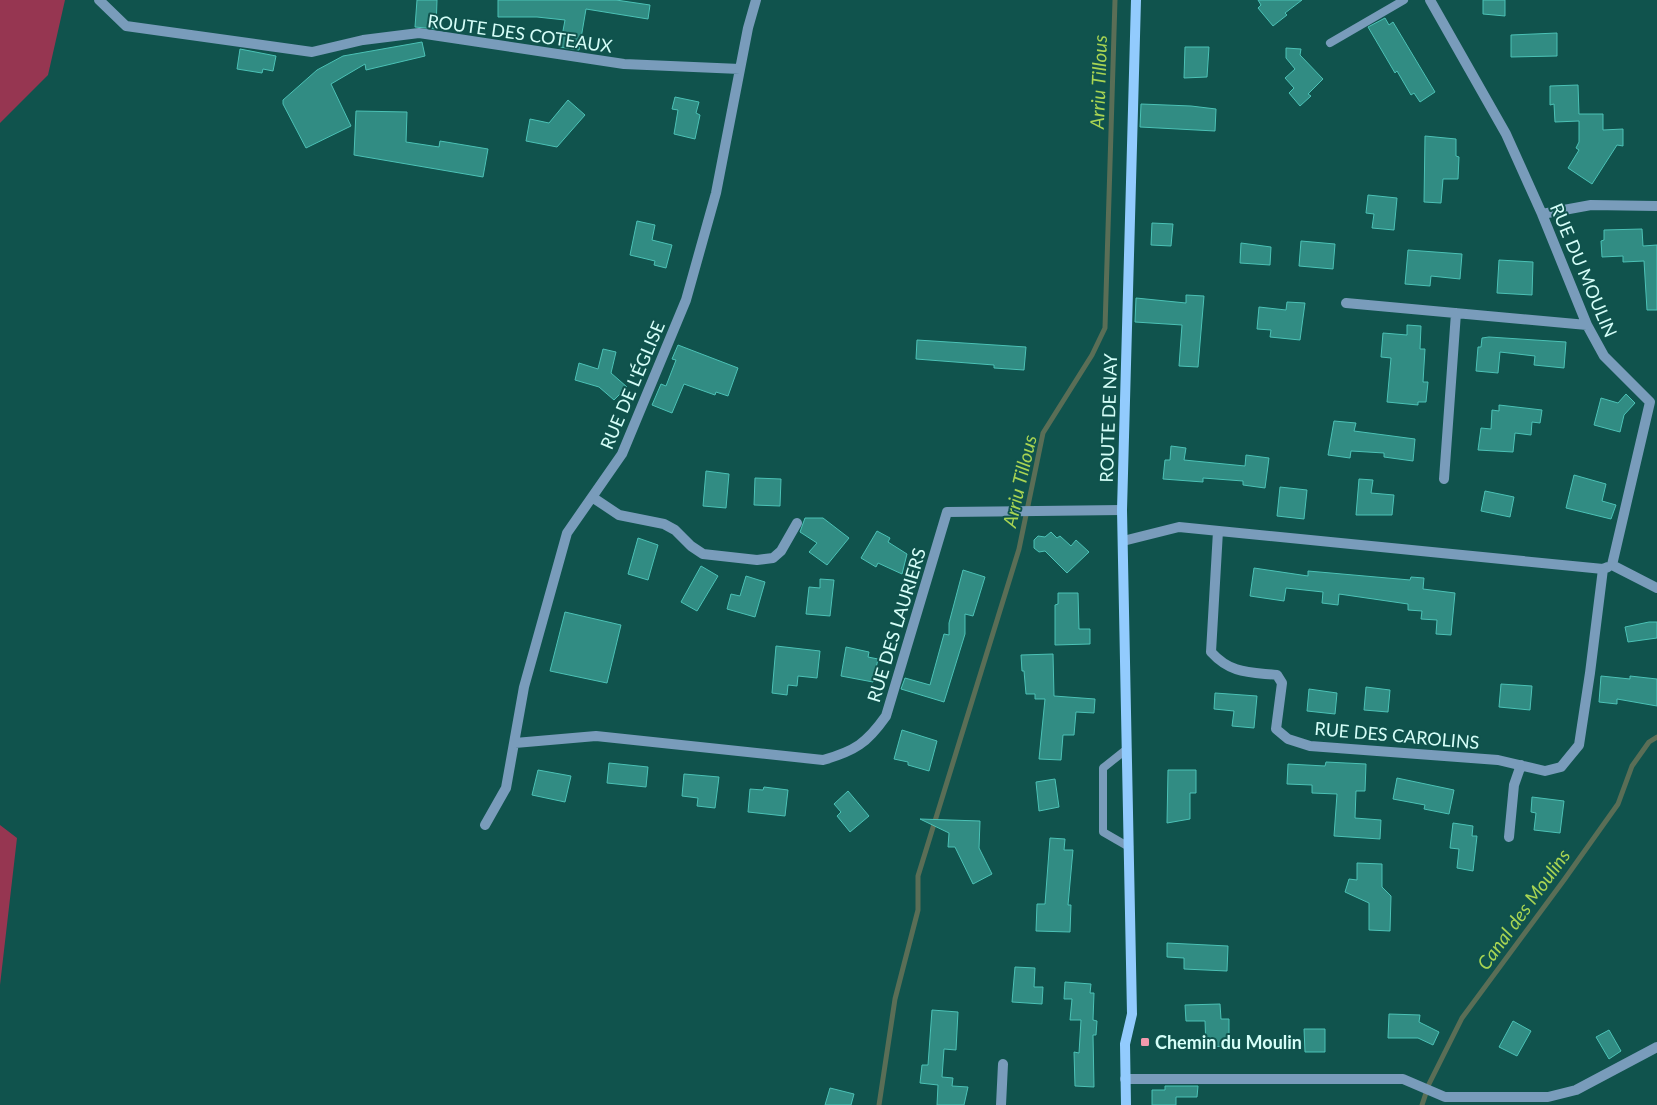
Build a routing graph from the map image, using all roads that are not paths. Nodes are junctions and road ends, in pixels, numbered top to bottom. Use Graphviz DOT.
graph roads {
  1 [pos="99,0"];
  2 [pos="756,0"];
  3 [pos="1136,0"];
  4 [pos="1404,0"];
  5 [pos="1430,0"];
  6 [pos="1330,43"];
  7 [pos="740,69"];
  8 [pos="1657,206"];
  9 [pos="1542,214"];
  10 [pos="1346,303"];
  11 [pos="1456,313"];
  12 [pos="1586,325"];
  13 [pos="1654,404"];
  14 [pos="1444,479"];
  15 [pos="592,497"];
  16 [pos="1122,510"];
  17 [pos="797,523"];
  18 [pos="1218,531"];
  19 [pos="1123,541"];
  20 [pos="1607,567"];
  21 [pos="1657,588"];
  22 [pos="515,743"];
  23 [pos="1127,749"];
  24 [pos="1521,765"];
  25 [pos="485,825"];
  26 [pos="1509,837"];
  27 [pos="1129,842"];
  28 [pos="1657,1047"];
  29 [pos="1004,1064"];
  30 [pos="1125,1079"];
  31 [pos="1001,1105"];
  32 [pos="1126,1105"];
  1 -- 7 [label="street, ROUTE DES COTEAUX"];
  2 -- 7 [label="street, RUE DE L'ÉGLISE"];
  3 -- 16 [label="main road, ROUTE DE NAY"];
  4 -- 6 [label="lane"];
  5 -- 9 [label="street, RUE DU MOULIN"];
  7 -- 15 [label="street, RUE DE L'ÉGLISE"];
  8 -- 9 [label="street"];
  9 -- 12 [label="street, RUE DU MOULIN"];
  10 -- 11 [label="street"];
  11 -- 12 [label="street"];
  11 -- 14 [label="street"];
  12 -- 13 [label="street, RUE DU MOULIN"];
  13 -- 20 [label="street, RUE DU MOULIN"];
  15 -- 17 [label="street"];
  15 -- 22 [label="street, RUE DE L'ÉGLISE"];
  16 -- 19 [label="main road, ROUTE DE NAY"];
  16 -- 22 [label="street, RUE DES LAURIERS"];
  18 -- 19 [label="street"];
  18 -- 20 [label="street"];
  18 -- 24 [label="street, RUE DES CAROLINS"];
  19 -- 23 [label="main road, ROUTE DE NAY"];
  20 -- 21 [label="street"];
  20 -- 24 [label="street, RUE DES CAROLINS"];
  22 -- 25 [label="street, RUE DE L'ÉGLISE"];
  23 -- 27 [label="main road, ROUTE DE NAY"];
  23 -- 27 [label="lane"];
  24 -- 26 [label="street"];
  27 -- 30 [label="main road, ROUTE DE NAY"];
  28 -- 30 [label="street"];
  29 -- 31 [label="street"];
  30 -- 32 [label="main road, ROUTE DE NAY"];
}
